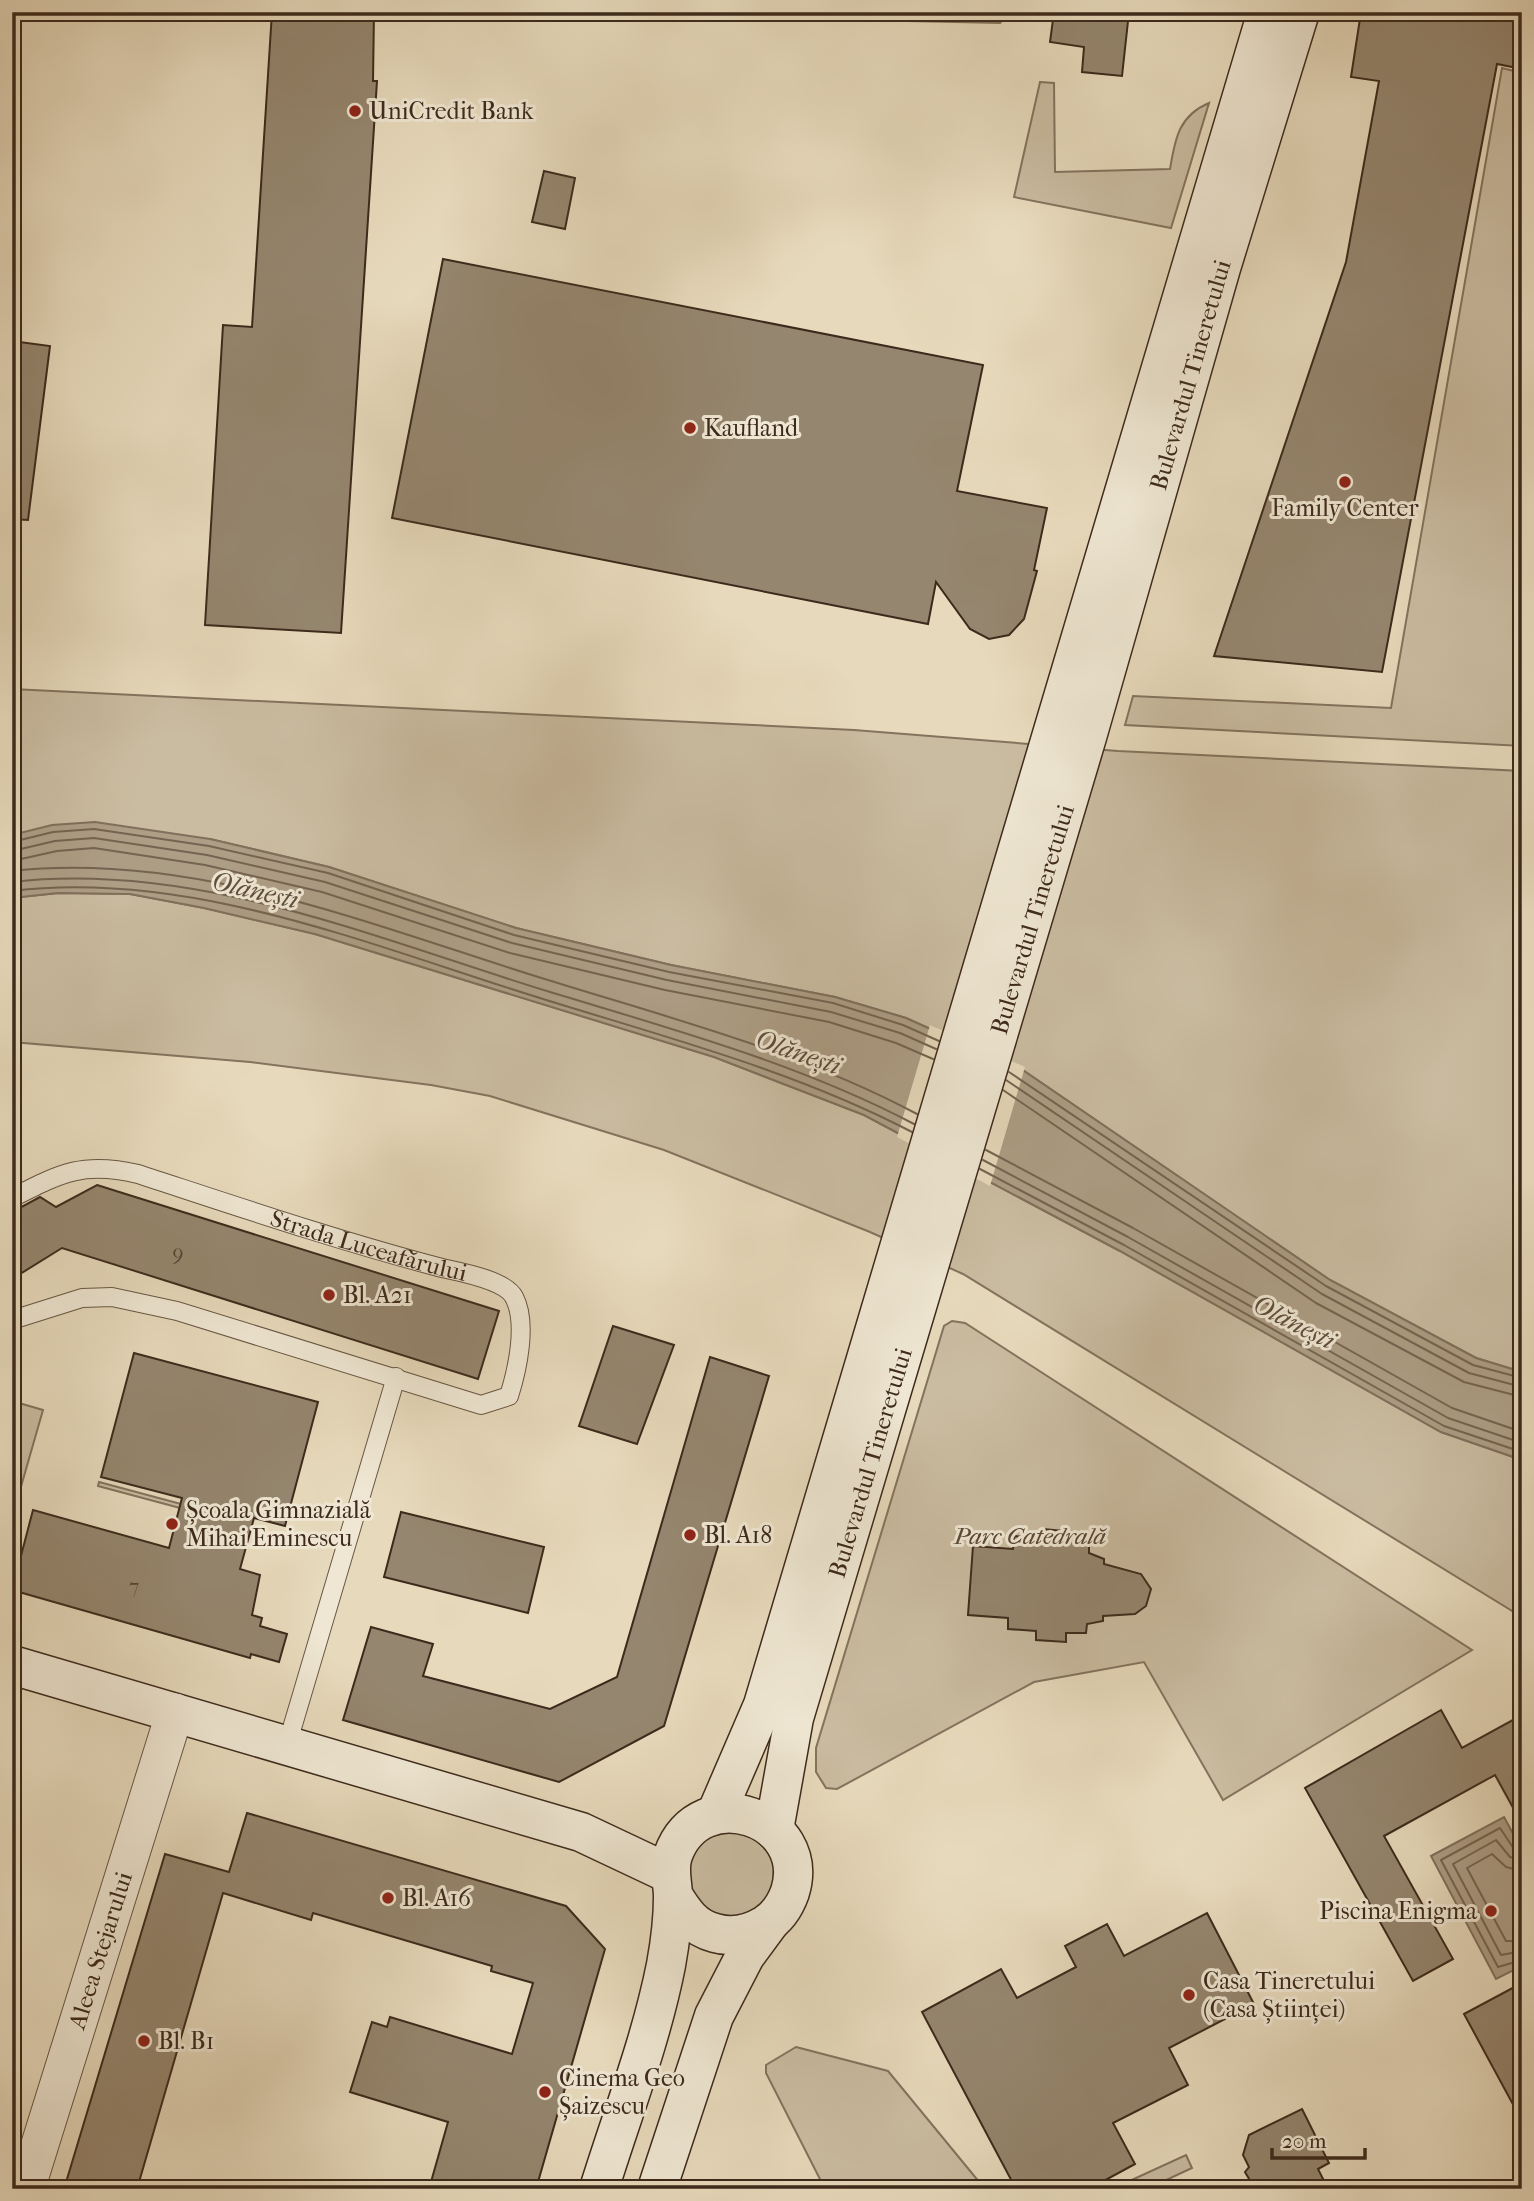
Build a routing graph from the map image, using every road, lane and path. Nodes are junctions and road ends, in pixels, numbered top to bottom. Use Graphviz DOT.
graph roads {
  1 [pos="1267,12"];
  2 [pos="1300,12"];
  3 [pos="1071,734"];
  4 [pos="12,1198"];
  5 [pos="906,1282"];
  6 [pos="12,1320"];
  7 [pos="396,1377"];
  8 [pos="12,1665"];
  9 [pos="175,1712"];
  10 [pos="287,1745"];
  11 [pos="701,1824"];
  12 [pos="774,1830"];
  13 [pos="581,1832"];
  14 [pos="672,1884"];
  15 [pos="770,1922"];
  16 [pos="660,1998"];
  17 [pos="24,2174"];
  18 [pos="599,2189"];
  19 [pos="646,2189"];
  20 [pos="657,2189"];
  1 -- 3 [label="main road, Bulevardul Tineretului"];
  2 -- 3 [label="main road, Bulevardul Tineretului"];
  3 -- 5 [label="main road, Bulevardul Tineretului"];
  4 -- 7 [label="lane, Strada Luceafărului"];
  5 -- 11 [label="main road, Bulevardul Tineretului"];
  5 -- 12 [label="main road, Bulevardul Tineretului"];
  6 -- 7 [label="lane, Strada Luceafărului"];
  7 -- 10 [label="lane"];
  8 -- 9 [label="main road"];
  9 -- 10 [label="main road"];
  9 -- 17 [label="street, Aleea Stejarului"];
  10 -- 13 [label="main road"];
  11 -- 12 [label="main road"];
  11 -- 13 [label="main road"];
  11 -- 14 [label="main road, Bulevardul Tineretului"];
  12 -- 15 [label="main road"];
  13 -- 14 [label="main road"];
  14 -- 15 [label="main road"];
  14 -- 16 [label="main road, Bulevardul Tineretului"];
  15 -- 20 [label="main road"];
  16 -- 18 [label="main road, Bulevardul Tineretului"];
  16 -- 19 [label="main road"];
}
